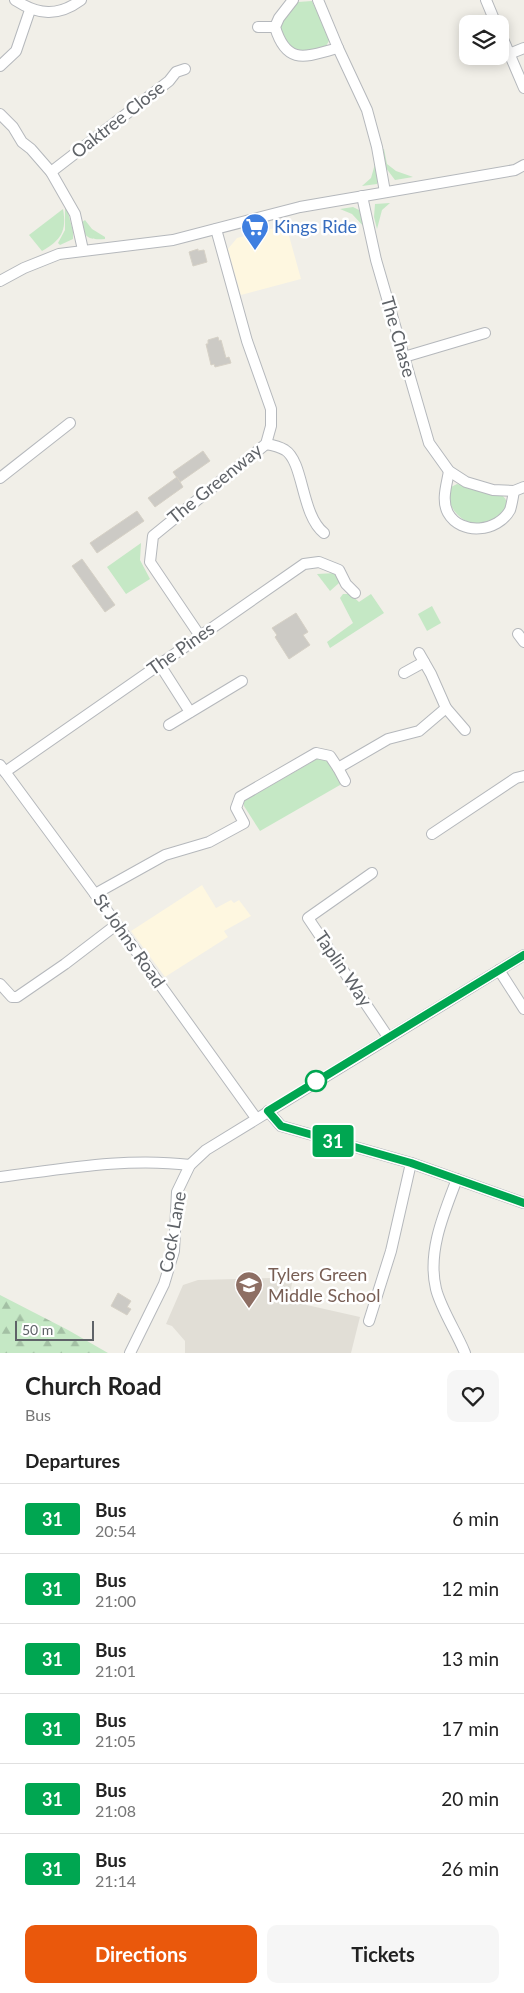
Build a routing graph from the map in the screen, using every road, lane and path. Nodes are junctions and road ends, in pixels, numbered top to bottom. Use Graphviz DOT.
graph roads {
  1 [pos="15,0"];
  2 [pos="81,0"];
  3 [pos="293,0"];
  4 [pos="318,0"];
  5 [pos="486,0"];
  6 [pos="30,10"];
  7 [pos="492,15"];
  8 [pos="258,27"];
  9 [pos="275,27"];
  10 [pos="338,48"];
  11 [pos="524,48"];
  12 [pos="509,54"];
  13 [pos="0,66"];
  14 [pos="185,69"];
  15 [pos="524,88"];
  16 [pos="0,114"];
  17 [pos="524,164"];
  18 [pos="51,172"];
  19 [pos="385,192"];
  20 [pos="362,196"];
  21 [pos="216,230"];
  22 [pos="83,250"];
  23 [pos="0,281"];
  24 [pos="485,333"];
  25 [pos="404,357"];
  26 [pos="70,423"];
  27 [pos="266,444"];
  28 [pos="449,471"];
  29 [pos="0,478"];
  30 [pos="519,489"];
  31 [pos="324,533"];
  32 [pos="355,593"];
  33 [pos="200,636"];
  34 [pos="160,664"];
  35 [pos="404,673"];
  36 [pos="242,681"];
  37 [pos="446,708"];
  38 [pos="190,712"];
  39 [pos="169,725"];
  40 [pos="465,730"];
  41 [pos="338,768"];
  42 [pos="3,769"];
  43 [pos="524,776"];
  44 [pos="345,781"];
  45 [pos="432,834"];
  46 [pos="372,874"];
  47 [pos="95,894"];
  48 [pos="116,925"];
  49 [pos="524,954"];
  50 [pos="500,970"];
  51 [pos="0,984"];
  52 [pos="524,1009"];
  53 [pos="388,1036"];
  54 [pos="268,1111"];
  55 [pos="256,1118"];
  56 [pos="411,1163"];
  57 [pos="190,1165"];
  58 [pos="0,1177"];
  59 [pos="457,1179"];
  60 [pos="524,1203"];
  61 [pos="370,1321"];
  62 [pos="130,1353"];
  63 [pos="465,1353"];
  1 -- 6 [label="street"];
  2 -- 6 [label="street"];
  3 -- 9 [label="street"];
  4 -- 10 [label="street"];
  5 -- 7 [label="street"];
  6 -- 13 [label="street"];
  8 -- 9 [label="street"];
  9 -- 10 [label="street"];
  10 -- 19 [label="street"];
  11 -- 12 [label="street"];
  12 -- 15 [label="street"];
  14 -- 18 [label="street, Oaktree Close"];
  16 -- 18 [label="street"];
  17 -- 19 [label="street"];
  18 -- 22 [label="street"];
  19 -- 20 [label="street"];
  20 -- 21 [label="street"];
  20 -- 25 [label="street, The Chase"];
  21 -- 22 [label="street"];
  21 -- 27 [label="street, The Greenway"];
  22 -- 23 [label="street"];
  24 -- 25 [label="street"];
  25 -- 28 [label="street, The Chase"];
  26 -- 29 [label="street"];
  27 -- 31 [label="street"];
  27 -- 33 [label="street, The Greenway"];
  28 -- 30 [label="street, The Chase"];
  28 -- 30 [label="street, The Chase"];
  32 -- 33 [label="street, The Pines"];
  33 -- 34 [label="street, The Pines"];
  34 -- 38 [label="street"];
  34 -- 42 [label="street, The Pines"];
  35 -- 37 [label="street"];
  36 -- 38 [label="street"];
  37 -- 40 [label="street"];
  37 -- 41 [label="street"];
  38 -- 39 [label="street"];
  41 -- 44 [label="street"];
  41 -- 47 [label="street"];
  42 -- 47 [label="street, St Johns Road"];
  43 -- 45 [label="street"];
  46 -- 53 [label="street, Taplin Way"];
  47 -- 48 [label="street, St Johns Road"];
  48 -- 51 [label="street"];
  48 -- 55 [label="street, St Johns Road"];
  49 -- 50 [label="street"];
  50 -- 52 [label="street"];
  50 -- 53 [label="street"];
  53 -- 54 [label="street"];
  54 -- 55 [label="street"];
  54 -- 56 [label="street"];
  55 -- 57 [label="street"];
  56 -- 59 [label="street"];
  56 -- 61 [label="street"];
  57 -- 58 [label="street"];
  57 -- 62 [label="street, Cock Lane"];
  59 -- 60 [label="street"];
  59 -- 63 [label="street"];
}
